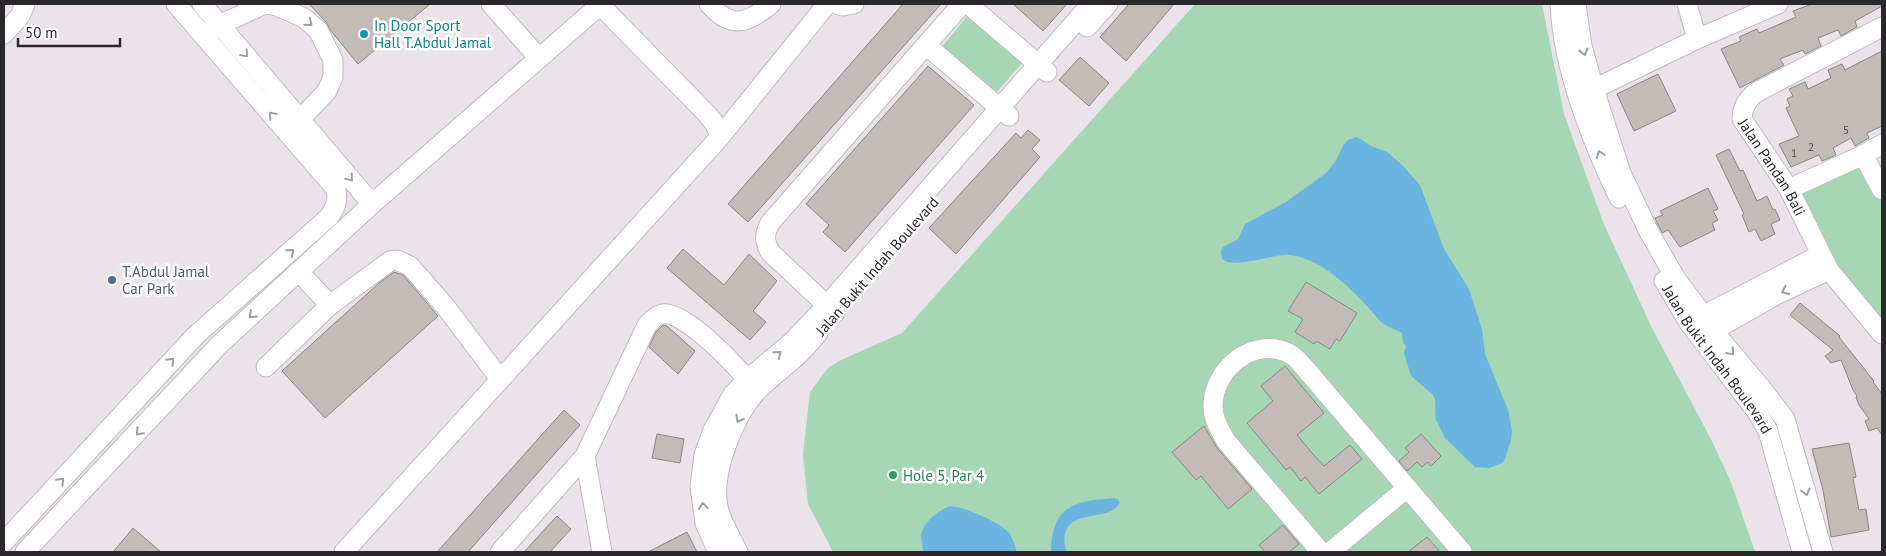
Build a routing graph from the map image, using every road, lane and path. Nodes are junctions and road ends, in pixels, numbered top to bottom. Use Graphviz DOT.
graph roads {
  1 [pos="25,4"];
  2 [pos="176,4"];
  3 [pos="202,4"];
  4 [pos="491,4"];
  5 [pos="599,4"];
  6 [pos="709,4"];
  7 [pos="771,4"];
  8 [pos="827,4"];
  9 [pos="836,4"];
  10 [pos="854,4"];
  11 [pos="962,4"];
  12 [pos="968,4"];
  13 [pos="1091,4"];
  14 [pos="1108,4"];
  15 [pos="1560,4"];
  16 [pos="1576,4"];
  17 [pos="1687,4"];
  18 [pos="1775,4"];
  19 [pos="220,25"];
  20 [pos="1882,27"];
  21 [pos="4,34"];
  22 [pos="203,36"];
  23 [pos="1697,39"];
  24 [pos="926,45"];
  25 [pos="539,58"];
  26 [pos="1043,68"];
  27 [pos="1594,89"];
  28 [pos="1004,112"];
  29 [pos="301,120"];
  30 [pos="287,132"];
  31 [pos="720,137"];
  32 [pos="1882,144"];
  33 [pos="1863,155"];
  34 [pos="1789,189"];
  35 [pos="1882,190"];
  36 [pos="372,204"];
  37 [pos="336,208"];
  38 [pos="351,223"];
  39 [pos="1825,263"];
  40 [pos="299,272"];
  41 [pos="260,278"];
  42 [pos="275,294"];
  43 [pos="330,305"];
  44 [pos="831,309"];
  45 [pos="1702,327"];
  46 [pos="1882,334"];
  47 [pos="266,367"];
  48 [pos="500,379"];
  49 [pos="752,385"];
  50 [pos="585,456"];
  51 [pos="1408,488"];
  52 [pos="44,499"];
  53 [pos="62,514"];
  54 [pos="4,542"];
  55 [pos="25,552"];
  56 [pos="344,552"];
  57 [pos="500,552"];
  58 [pos="602,552"];
  59 [pos="718,552"];
  60 [pos="738,552"];
  61 [pos="1321,552"];
  62 [pos="1330,552"];
  63 [pos="1462,552"];
  64 [pos="1802,552"];
  65 [pos="1823,552"];
  1 -- 21 [label="street"];
  2 -- 22 [label="street"];
  3 -- 19 [label="street"];
  4 -- 25 [label="street"];
  5 -- 25 [label="street"];
  5 -- 31 [label="street"];
  6 -- 7 [label="street"];
  8 -- 31 [label="street"];
  9 -- 10 [label="street"];
  11 -- 24 [label="street"];
  12 -- 26 [label="street"];
  13 -- 26 [label="street"];
  14 -- 26 [label="street"];
  45 -- 15 [label="street, Jalan Bukit Indah Boulevard, one-way"];
  16 -- 27 [label="street, one-way"];
  17 -- 23 [label="street"];
  18 -- 23 [label="street"];
  19 -- 22 [label="street"];
  19 -- 29 [label="street, one-way"];
  19 -- 29 [label="street, one-way"];
  20 -- 34 [label="street, Jalan Pandan Bali"];
  30 -- 22 [label="street, one-way"];
  23 -- 27 [label="street"];
  24 -- 28 [label="street"];
  24 -- 44 [label="street"];
  25 -- 36 [label="street"];
  26 -- 28 [label="street"];
  27 -- 45 [label="street"];
  28 -- 44 [label="street"];
  29 -- 30 [label="street"];
  29 -- 36 [label="street, one-way"];
  30 -- 37 [label="street"];
  31 -- 48 [label="street"];
  32 -- 33 [label="street"];
  33 -- 34 [label="street"];
  33 -- 35 [label="street"];
  34 -- 39 [label="street, Jalan Pandan Bali"];
  36 -- 38 [label="street"];
  37 -- 38 [label="street"];
  41 -- 37 [label="street, one-way"];
  38 -- 40 [label="street"];
  39 -- 45 [label="street"];
  39 -- 46 [label="street, Jalan Pandan Bali"];
  40 -- 42 [label="street"];
  40 -- 43 [label="street"];
  41 -- 42 [label="street"];
  52 -- 41 [label="street, one-way"];
  42 -- 53 [label="street, one-way"];
  43 -- 47 [label="street"];
  43 -- 48 [label="street"];
  44 -- 49 [label="street"];
  45 -- 64 [label="street, Jalan Bukit Indah Boulevard"];
  45 -- 65 [label="street, one-way"];
  48 -- 56 [label="street"];
  49 -- 50 [label="street"];
  59 -- 49 [label="street, one-way"];
  49 -- 60 [label="street, one-way"];
  50 -- 57 [label="street"];
  50 -- 58 [label="street"];
  51 -- 61 [label="street"];
  51 -- 62 [label="street"];
  51 -- 63 [label="street"];
  52 -- 53 [label="street"];
  52 -- 54 [label="street"];
  53 -- 55 [label="street"];
}
